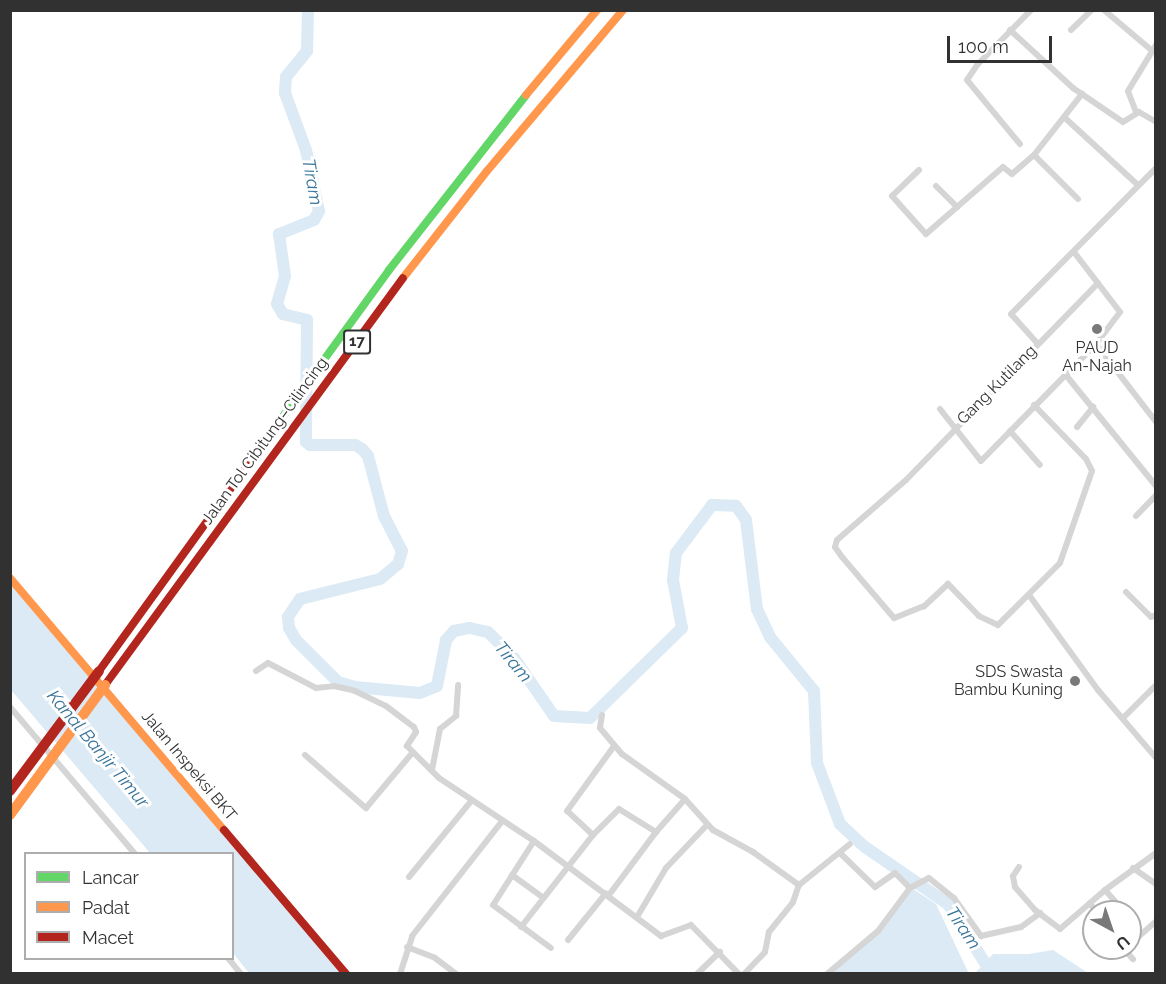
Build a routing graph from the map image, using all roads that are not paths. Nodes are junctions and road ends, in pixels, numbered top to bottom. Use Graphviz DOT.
graph roads {
  1 [pos="597,10"];
  2 [pos="623,10"];
  3 [pos="1031,10"];
  4 [pos="1092,10"];
  5 [pos="1104,10"];
  6 [pos="1010,30"];
  7 [pos="1071,30"];
  8 [pos="1153,47"];
  9 [pos="1082,94"];
  10 [pos="1136,112"];
  11 [pos="1064,117"];
  12 [pos="1155,122"];
  13 [pos="1020,144"];
  14 [pos="1035,155"];
  15 [pos="1155,168"];
  16 [pos="919,170"];
  17 [pos="1138,185"];
  18 [pos="936,186"];
  19 [pos="1078,199"];
  20 [pos="957,207"];
  21 [pos="1074,252"];
  22 [pos="1098,283"];
  23 [pos="1038,344"];
  24 [pos="1096,345"];
  25 [pos="1065,374"];
  26 [pos="1034,405"];
  27 [pos="1093,407"];
  28 [pos="940,409"];
  29 [pos="1155,422"];
  30 [pos="1077,427"];
  31 [pos="955,428"];
  32 [pos="1010,431"];
  33 [pos="1040,465"];
  34 [pos="1155,486"];
  35 [pos="1155,495"];
  36 [pos="1136,516"];
  37 [pos="10,578"];
  38 [pos="1126,592"];
  39 [pos="1029,595"];
  40 [pos="1155,615"];
  41 [pos="256,671"];
  42 [pos="459,685"];
  43 [pos="1155,685"];
  44 [pos="10,707"];
  45 [pos="602,715"];
  46 [pos="1123,718"];
  47 [pos="614,746"];
  48 [pos="412,752"];
  49 [pos="305,755"];
  50 [pos="1155,758"];
  51 [pos="432,770"];
  52 [pos="10,791"];
  53 [pos="686,799"];
  54 [pos="472,800"];
  55 [pos="10,815"];
  56 [pos="503,820"];
  57 [pos="707,825"];
  58 [pos="656,832"];
  59 [pos="593,835"];
  60 [pos="534,841"];
  61 [pos="850,844"];
  62 [pos="133,852"];
  63 [pos="840,853"];
  64 [pos="1155,853"];
  65 [pos="568,866"];
  66 [pos="1019,867"];
  67 [pos="1133,868"];
  68 [pos="512,875"];
  69 [pos="409,877"];
  70 [pos="1155,884"];
  71 [pos="799,885"];
  72 [pos="911,886"];
  73 [pos="1105,890"];
  74 [pos="608,894"];
  75 [pos="544,898"];
  76 [pos="1093,900"];
  77 [pos="1114,900"];
  78 [pos="1082,910"];
  79 [pos="1040,913"];
  80 [pos="638,917"];
  81 [pos="1155,921"];
  82 [pos="521,927"];
  83 [pos="1142,933"];
  84 [pos="568,940"];
  85 [pos="407,948"];
  86 [pos="550,948"];
  87 [pos="720,952"];
  88 [pos="230,960"];
  89 [pos="241,974"];
  90 [pos="346,974"];
  91 [pos="400,974"];
  92 [pos="456,974"];
  93 [pos="697,974"];
  94 [pos="739,974"];
  95 [pos="744,974"];
  96 [pos="827,974"];
  1 -- 52 [label="main road, Jalan Tol Cibitung–Cilincing / 17, bridge"];
  2 -- 55 [label="main road, Jalan Tol Cibitung–Cilincing / 17, bridge"];
  3 -- 6 [label="street"];
  4 -- 7 [label="street"];
  5 -- 8 [label="street"];
  6 -- 9 [label="street"];
  6 -- 13 [label="street"];
  8 -- 10 [label="street"];
  9 -- 10 [label="street"];
  9 -- 11 [label="street"];
  10 -- 12 [label="street"];
  11 -- 14 [label="street"];
  11 -- 17 [label="street"];
  14 -- 19 [label="street"];
  14 -- 20 [label="street"];
  15 -- 17 [label="street"];
  16 -- 20 [label="street"];
  17 -- 21 [label="street"];
  18 -- 20 [label="street"];
  21 -- 22 [label="street"];
  21 -- 23 [label="street"];
  22 -- 23 [label="street, Gang Kutilang"];
  22 -- 24 [label="street"];
  23 -- 31 [label="street, Gang Kutilang"];
  24 -- 25 [label="street"];
  24 -- 29 [label="street"];
  25 -- 26 [label="street"];
  25 -- 27 [label="street"];
  26 -- 32 [label="street"];
  26 -- 39 [label="street"];
  27 -- 30 [label="street"];
  27 -- 34 [label="street"];
  28 -- 31 [label="street"];
  31 -- 32 [label="street"];
  31 -- 39 [label="street, Gang Kutilang"];
  32 -- 33 [label="street"];
  35 -- 36 [label="street"];
  37 -- 90 [label="main road, Jalan Inspeksi BKT"];
  38 -- 40 [label="street"];
  39 -- 46 [label="street"];
  41 -- 48 [label="street"];
  42 -- 51 [label="street"];
  43 -- 46 [label="street"];
  44 -- 62 [label="street"];
  45 -- 47 [label="street"];
  46 -- 50 [label="street"];
  47 -- 53 [label="street"];
  47 -- 59 [label="street"];
  48 -- 49 [label="street"];
  48 -- 51 [label="street"];
  51 -- 54 [label="street"];
  53 -- 57 [label="street"];
  53 -- 58 [label="street"];
  54 -- 56 [label="street"];
  54 -- 69 [label="street"];
  56 -- 60 [label="street"];
  56 -- 85 [label="street"];
  57 -- 71 [label="street"];
  57 -- 80 [label="street"];
  58 -- 59 [label="street"];
  58 -- 74 [label="street"];
  59 -- 65 [label="street"];
  60 -- 65 [label="street"];
  60 -- 68 [label="street"];
  61 -- 63 [label="street"];
  63 -- 71 [label="street"];
  63 -- 72 [label="street"];
  64 -- 67 [label="street"];
  65 -- 74 [label="street"];
  65 -- 75 [label="street"];
  66 -- 79 [label="street"];
  67 -- 70 [label="street"];
  67 -- 73 [label="street"];
  68 -- 75 [label="street"];
  68 -- 82 [label="street"];
  71 -- 95 [label="street"];
  72 -- 79 [label="street"];
  72 -- 96 [label="street"];
  73 -- 76 [label="street"];
  73 -- 77 [label="street"];
  74 -- 80 [label="street"];
  74 -- 84 [label="street"];
  75 -- 82 [label="street"];
  78 -- 79 [label="street"];
  80 -- 87 [label="street"];
  81 -- 83 [label="street"];
  82 -- 86 [label="street"];
  85 -- 91 [label="street"];
  85 -- 92 [label="street"];
  87 -- 93 [label="street"];
  87 -- 94 [label="street"];
  88 -- 89 [label="street"];
}
